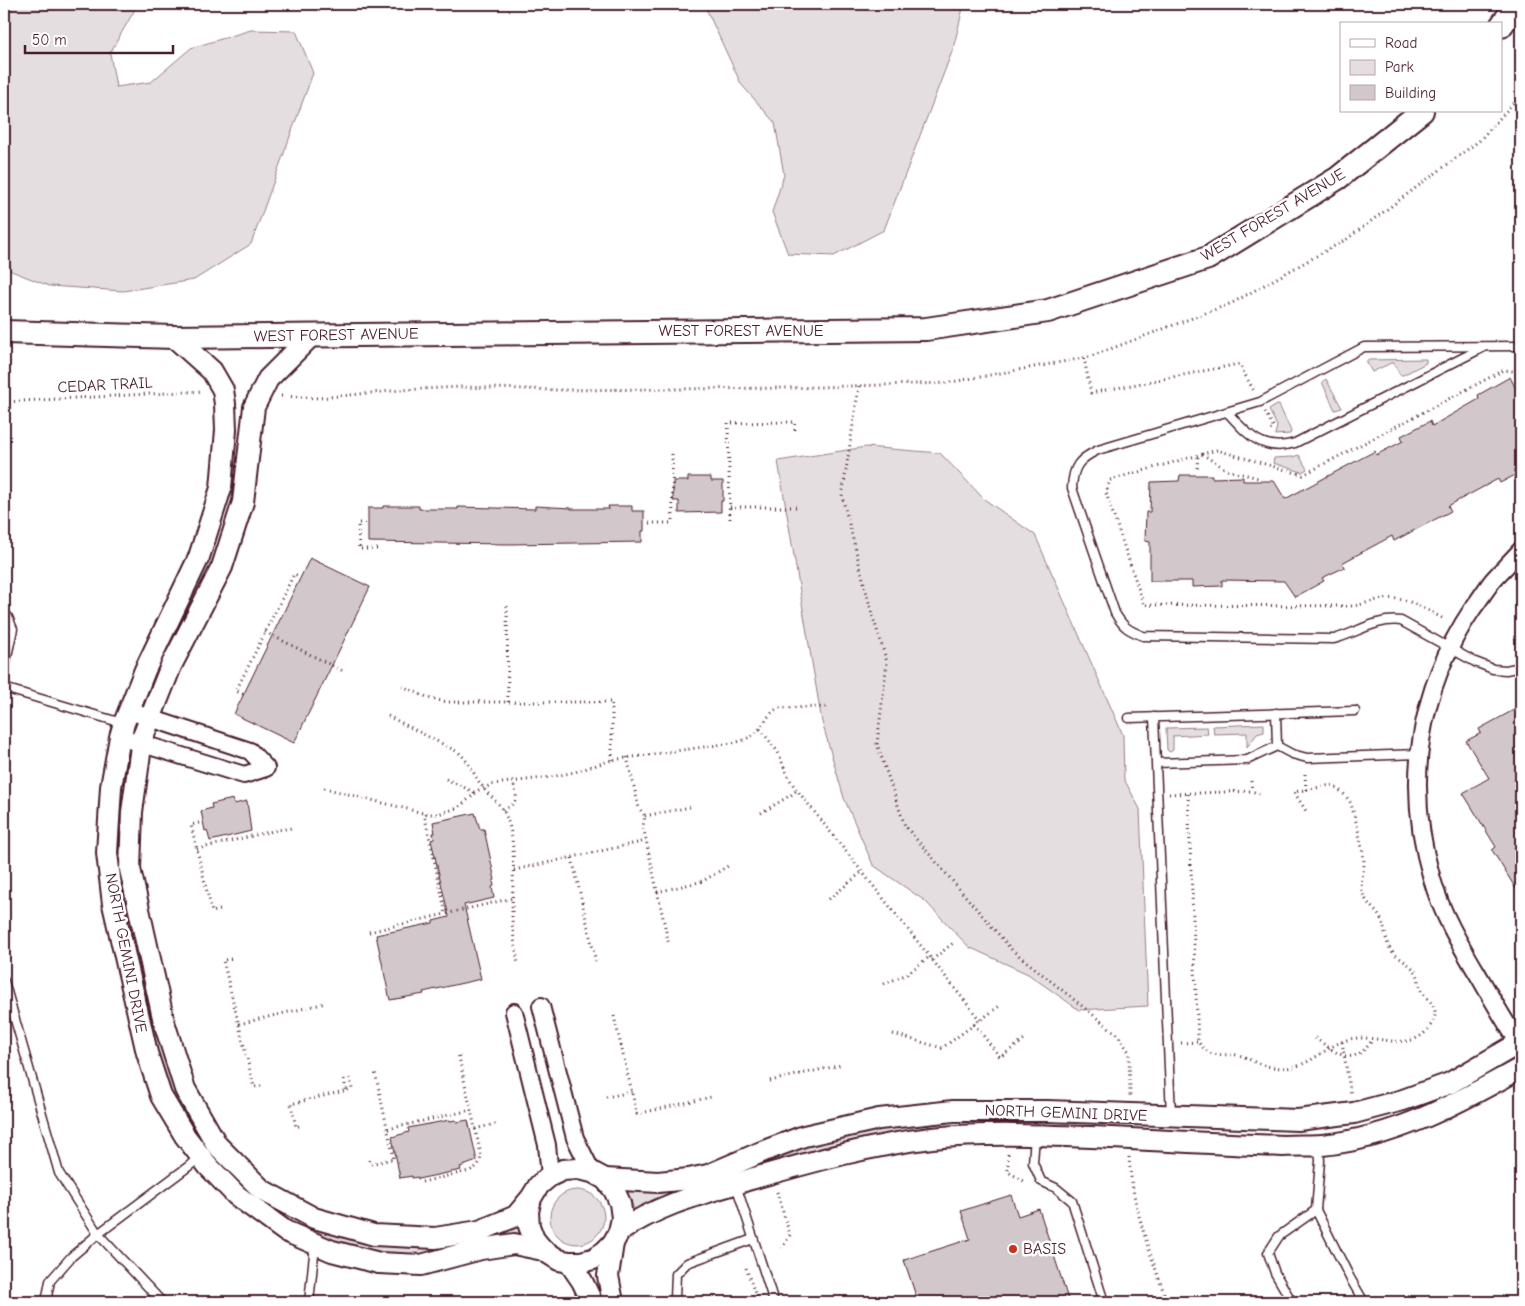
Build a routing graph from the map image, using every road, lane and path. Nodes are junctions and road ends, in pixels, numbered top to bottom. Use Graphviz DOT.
graph roads {
  1 [pos="1517,4"];
  2 [pos="1502,25"];
  3 [pos="1421,112"];
  4 [pos="4,332"];
  5 [pos="312,335"];
  6 [pos="174,337"];
  7 [pos="1486,346"];
  8 [pos="1521,346"];
  9 [pos="1084,358"];
  10 [pos="1521,375"];
  11 [pos="858,386"];
  12 [pos="208,390"];
  13 [pos="4,402"];
  14 [pos="1260,402"];
  15 [pos="1227,412"];
  16 [pos="795,433"];
  17 [pos="1267,444"];
  18 [pos="672,454"];
  19 [pos="1200,454"];
  20 [pos="1197,468"];
  21 [pos="1258,478"];
  22 [pos="730,507"];
  23 [pos="800,507"];
  24 [pos="730,519"];
  25 [pos="365,522"];
  26 [pos="649,522"];
  27 [pos="378,549"];
  28 [pos="1521,550"];
  29 [pos="299,576"];
  30 [pos="507,606"];
  31 [pos="4,612"];
  32 [pos="1442,618"];
  33 [pos="265,632"];
  34 [pos="1450,648"];
  35 [pos="1521,667"];
  36 [pos="4,670"];
  37 [pos="345,672"];
  38 [pos="402,686"];
  39 [pos="4,688"];
  40 [pos="243,694"];
  41 [pos="508,702"];
  42 [pos="829,707"];
  43 [pos="1355,711"];
  44 [pos="1276,713"];
  45 [pos="388,716"];
  46 [pos="1154,717"];
  47 [pos="150,718"];
  48 [pos="1129,718"];
  49 [pos="125,724"];
  50 [pos="760,729"];
  51 [pos="141,744"];
  52 [pos="1277,746"];
  53 [pos="1419,754"];
  54 [pos="627,757"];
  55 [pos="612,760"];
  56 [pos="1157,762"];
  57 [pos="1305,774"];
  58 [pos="446,779"];
  59 [pos="512,781"];
  60 [pos="1251,781"];
  61 [pos="324,788"];
  62 [pos="483,788"];
  63 [pos="797,790"];
  64 [pos="1306,790"];
  65 [pos="1252,791"];
  66 [pos="476,793"];
  67 [pos="1158,794"];
  68 [pos="1188,794"];
  69 [pos="1262,795"];
  70 [pos="690,807"];
  71 [pos="503,810"];
  72 [pos="1306,811"];
  73 [pos="424,813"];
  74 [pos="761,813"];
  75 [pos="645,816"];
  76 [pos="200,823"];
  77 [pos="292,828"];
  78 [pos="646,841"];
  79 [pos="197,848"];
  80 [pos="572,858"];
  81 [pos="728,866"];
  82 [pos="514,870"];
  83 [pos="862,872"];
  84 [pos="657,892"];
  85 [pos="512,898"];
  86 [pos="829,899"];
  87 [pos="220,910"];
  88 [pos="446,914"];
  89 [pos="369,932"];
  90 [pos="953,943"];
  91 [pos="669,945"];
  92 [pos="231,959"];
  93 [pos="930,959"];
  94 [pos="596,962"];
  95 [pos="518,965"];
  96 [pos="4,981"];
  97 [pos="884,984"];
  98 [pos="326,1003"];
  99 [pos="1000,1005"];
  100 [pos="541,1006"];
  101 [pos="514,1012"];
  102 [pos="614,1016"];
  103 [pos="980,1020"];
  104 [pos="239,1024"];
  105 [pos="974,1024"];
  106 [pos="893,1034"];
  107 [pos="1315,1038"];
  108 [pos="1026,1039"];
  109 [pos="1374,1039"];
  110 [pos="1342,1042"];
  111 [pos="1521,1044"];
  112 [pos="1330,1048"];
  113 [pos="458,1053"];
  114 [pos="1345,1056"];
  115 [pos="841,1064"];
  116 [pos="1521,1068"];
  117 [pos="375,1072"];
  118 [pos="350,1078"];
  119 [pos="344,1079"];
  120 [pos="770,1081"];
  121 [pos="262,1086"];
  122 [pos="346,1090"];
  123 [pos="632,1092"];
  124 [pos="606,1097"];
  125 [pos="711,1097"];
  126 [pos="1130,1099"];
  127 [pos="1351,1099"];
  128 [pos="471,1110"];
  129 [pos="1171,1116"];
  130 [pos="499,1123"];
  131 [pos="299,1126"];
  132 [pos="388,1129"];
  133 [pos="475,1129"];
  134 [pos="1035,1135"];
  135 [pos="1318,1145"];
  136 [pos="1008,1149"];
  137 [pos="209,1151"];
  138 [pos="1128,1154"];
  139 [pos="369,1160"];
  140 [pos="550,1176"];
  141 [pos="599,1176"];
  142 [pos="422,1182"];
  143 [pos="1024,1182"];
  144 [pos="736,1184"];
  145 [pos="777,1189"];
  146 [pos="531,1198"];
  147 [pos="1316,1210"];
  148 [pos="98,1234"];
  149 [pos="616,1238"];
  150 [pos="753,1239"];
  151 [pos="315,1244"];
  152 [pos="782,1248"];
  153 [pos="543,1250"];
  154 [pos="569,1262"];
  155 [pos="746,1268"];
  156 [pos="46,1302"];
  157 [pos="162,1302"];
  158 [pos="309,1302"];
  159 [pos="592,1302"];
  160 [pos="613,1302"];
  161 [pos="676,1302"];
  162 [pos="758,1302"];
  163 [pos="774,1302"];
  164 [pos="1104,1302"];
  165 [pos="1167,1302"];
  166 [pos="1292,1302"];
  167 [pos="1364,1302"];
  1 -- 2 [label="main road"];
  3 -- 5 [label="main road, WEST FOREST AVENUE"];
  4 -- 6 [label="main road, WEST FOREST AVENUE"];
  5 -- 6 [label="main road, WEST FOREST AVENUE"];
  5 -- 47 [label="street, NORTH GEMINI DRIVE"];
  6 -- 49 [label="street, NORTH GEMINI DRIVE"];
  7 -- 8 [label="lane"];
  7 -- 14 [label="lane"];
  7 -- 17 [label="lane"];
  9 -- 14 [label="path"];
  10 -- 19 [label="path"];
  11 -- 126 [label="path"];
  12 -- 13 [label="path, CEDAR TRAIL"];
  14 -- 15 [label="lane"];
  14 -- 17 [label="path"];
  15 -- 17 [label="lane"];
  15 -- 34 [label="lane"];
  16 -- 22 [label="path"];
  18 -- 26 [label="path"];
  19 -- 20 [label="path"];
  19 -- 21 [label="path"];
  19 -- 32 [label="path"];
  22 -- 23 [label="path"];
  22 -- 24 [label="path"];
  25 -- 27 [label="path"];
  28 -- 34 [label="street"];
  29 -- 33 [label="path"];
  30 -- 41 [label="path"];
  31 -- 36 [label="lane"];
  33 -- 37 [label="path"];
  33 -- 40 [label="path"];
  34 -- 35 [label="lane"];
  34 -- 53 [label="street"];
  38 -- 41 [label="path"];
  39 -- 49 [label="lane"];
  41 -- 55 [label="path"];
  42 -- 50 [label="path"];
  43 -- 44 [label="lane"];
  44 -- 46 [label="lane"];
  44 -- 52 [label="lane"];
  45 -- 62 [label="path"];
  46 -- 48 [label="lane"];
  46 -- 56 [label="lane"];
  47 -- 49 [label="street"];
  47 -- 51 [label="street, NORTH GEMINI DRIVE"];
  47 -- 51 [label="street"];
  49 -- 51 [label="street"];
  49 -- 137 [label="street, NORTH GEMINI DRIVE"];
  50 -- 54 [label="path"];
  50 -- 63 [label="path"];
  51 -- 137 [label="street, NORTH GEMINI DRIVE"];
  52 -- 53 [label="lane"];
  52 -- 56 [label="lane"];
  53 -- 111 [label="street"];
  54 -- 55 [label="path"];
  54 -- 75 [label="path"];
  55 -- 59 [label="path"];
  56 -- 67 [label="lane"];
  57 -- 64 [label="path"];
  58 -- 66 [label="path"];
  59 -- 62 [label="path"];
  59 -- 71 [label="path"];
  60 -- 65 [label="path"];
  61 -- 73 [label="path"];
  62 -- 66 [label="path"];
  62 -- 71 [label="path"];
  63 -- 74 [label="path"];
  63 -- 83 [label="path"];
  64 -- 72 [label="path"];
  64 -- 109 [label="path"];
  65 -- 68 [label="path"];
  65 -- 69 [label="path"];
  66 -- 73 [label="path"];
  67 -- 68 [label="path"];
  67 -- 129 [label="lane"];
  68 -- 112 [label="path"];
  70 -- 75 [label="path"];
  71 -- 82 [label="path"];
  73 -- 88 [label="path"];
  75 -- 78 [label="path"];
  76 -- 79 [label="path"];
  77 -- 79 [label="path"];
  78 -- 80 [label="path"];
  78 -- 84 [label="path"];
  79 -- 87 [label="path"];
  80 -- 82 [label="path"];
  80 -- 94 [label="path"];
  81 -- 84 [label="path"];
  82 -- 85 [label="path"];
  83 -- 86 [label="path"];
  83 -- 93 [label="path"];
  84 -- 91 [label="path"];
  85 -- 88 [label="path"];
  85 -- 95 [label="path"];
  88 -- 89 [label="path"];
  90 -- 93 [label="path"];
  92 -- 104 [label="path"];
  93 -- 97 [label="path"];
  93 -- 103 [label="path"];
  96 -- 148 [label="lane"];
  98 -- 104 [label="path"];
  99 -- 103 [label="path"];
  100 -- 141 [label="street"];
  101 -- 140 [label="street"];
  102 -- 123 [label="path"];
  103 -- 105 [label="path"];
  104 -- 121 [label="path"];
  105 -- 106 [label="path"];
  105 -- 108 [label="path"];
  107 -- 112 [label="path"];
  109 -- 110 [label="path"];
  109 -- 114 [label="path"];
  110 -- 112 [label="path"];
  110 -- 114 [label="path"];
  111 -- 129 [label="street, NORTH GEMINI DRIVE"];
  112 -- 114 [label="path"];
  113 -- 128 [label="path"];
  114 -- 127 [label="path"];
  115 -- 120 [label="path"];
  116 -- 135 [label="street, NORTH GEMINI DRIVE"];
  117 -- 132 [label="path"];
  118 -- 122 [label="path"];
  119 -- 122 [label="path"];
  122 -- 131 [label="path"];
  123 -- 124 [label="path"];
  123 -- 125 [label="path"];
  128 -- 132 [label="path"];
  128 -- 133 [label="path"];
  129 -- 141 [label="street, NORTH GEMINI DRIVE"];
  130 -- 133 [label="path"];
  132 -- 139 [label="path"];
  133 -- 142 [label="path"];
  134 -- 135 [label="street, NORTH GEMINI DRIVE"];
  134 -- 144 [label="street, NORTH GEMINI DRIVE"];
  134 -- 164 [label="lane"];
  135 -- 147 [label="lane"];
  136 -- 143 [label="path"];
  137 -- 146 [label="street, NORTH GEMINI DRIVE"];
  137 -- 148 [label="lane"];
  137 -- 151 [label="street, NORTH GEMINI DRIVE"];
  138 -- 165 [label="path"];
  140 -- 141 [label="street, NORTH GEMINI DRIVE"];
  140 -- 146 [label="street, NORTH GEMINI DRIVE"];
  141 -- 149 [label="street"];
  144 -- 149 [label="street, NORTH GEMINI DRIVE"];
  144 -- 150 [label="lane"];
  145 -- 152 [label="path"];
  146 -- 153 [label="street"];
  147 -- 166 [label="lane"];
  147 -- 167 [label="lane"];
  148 -- 156 [label="lane"];
  148 -- 157 [label="lane"];
  149 -- 154 [label="street, NORTH GEMINI DRIVE"];
  149 -- 160 [label="street"];
  150 -- 161 [label="lane"];
  150 -- 163 [label="lane"];
  151 -- 153 [label="street, NORTH GEMINI DRIVE"];
  151 -- 158 [label="lane"];
  153 -- 154 [label="street, NORTH GEMINI DRIVE"];
  154 -- 159 [label="street"];
  155 -- 162 [label="path"];
}
